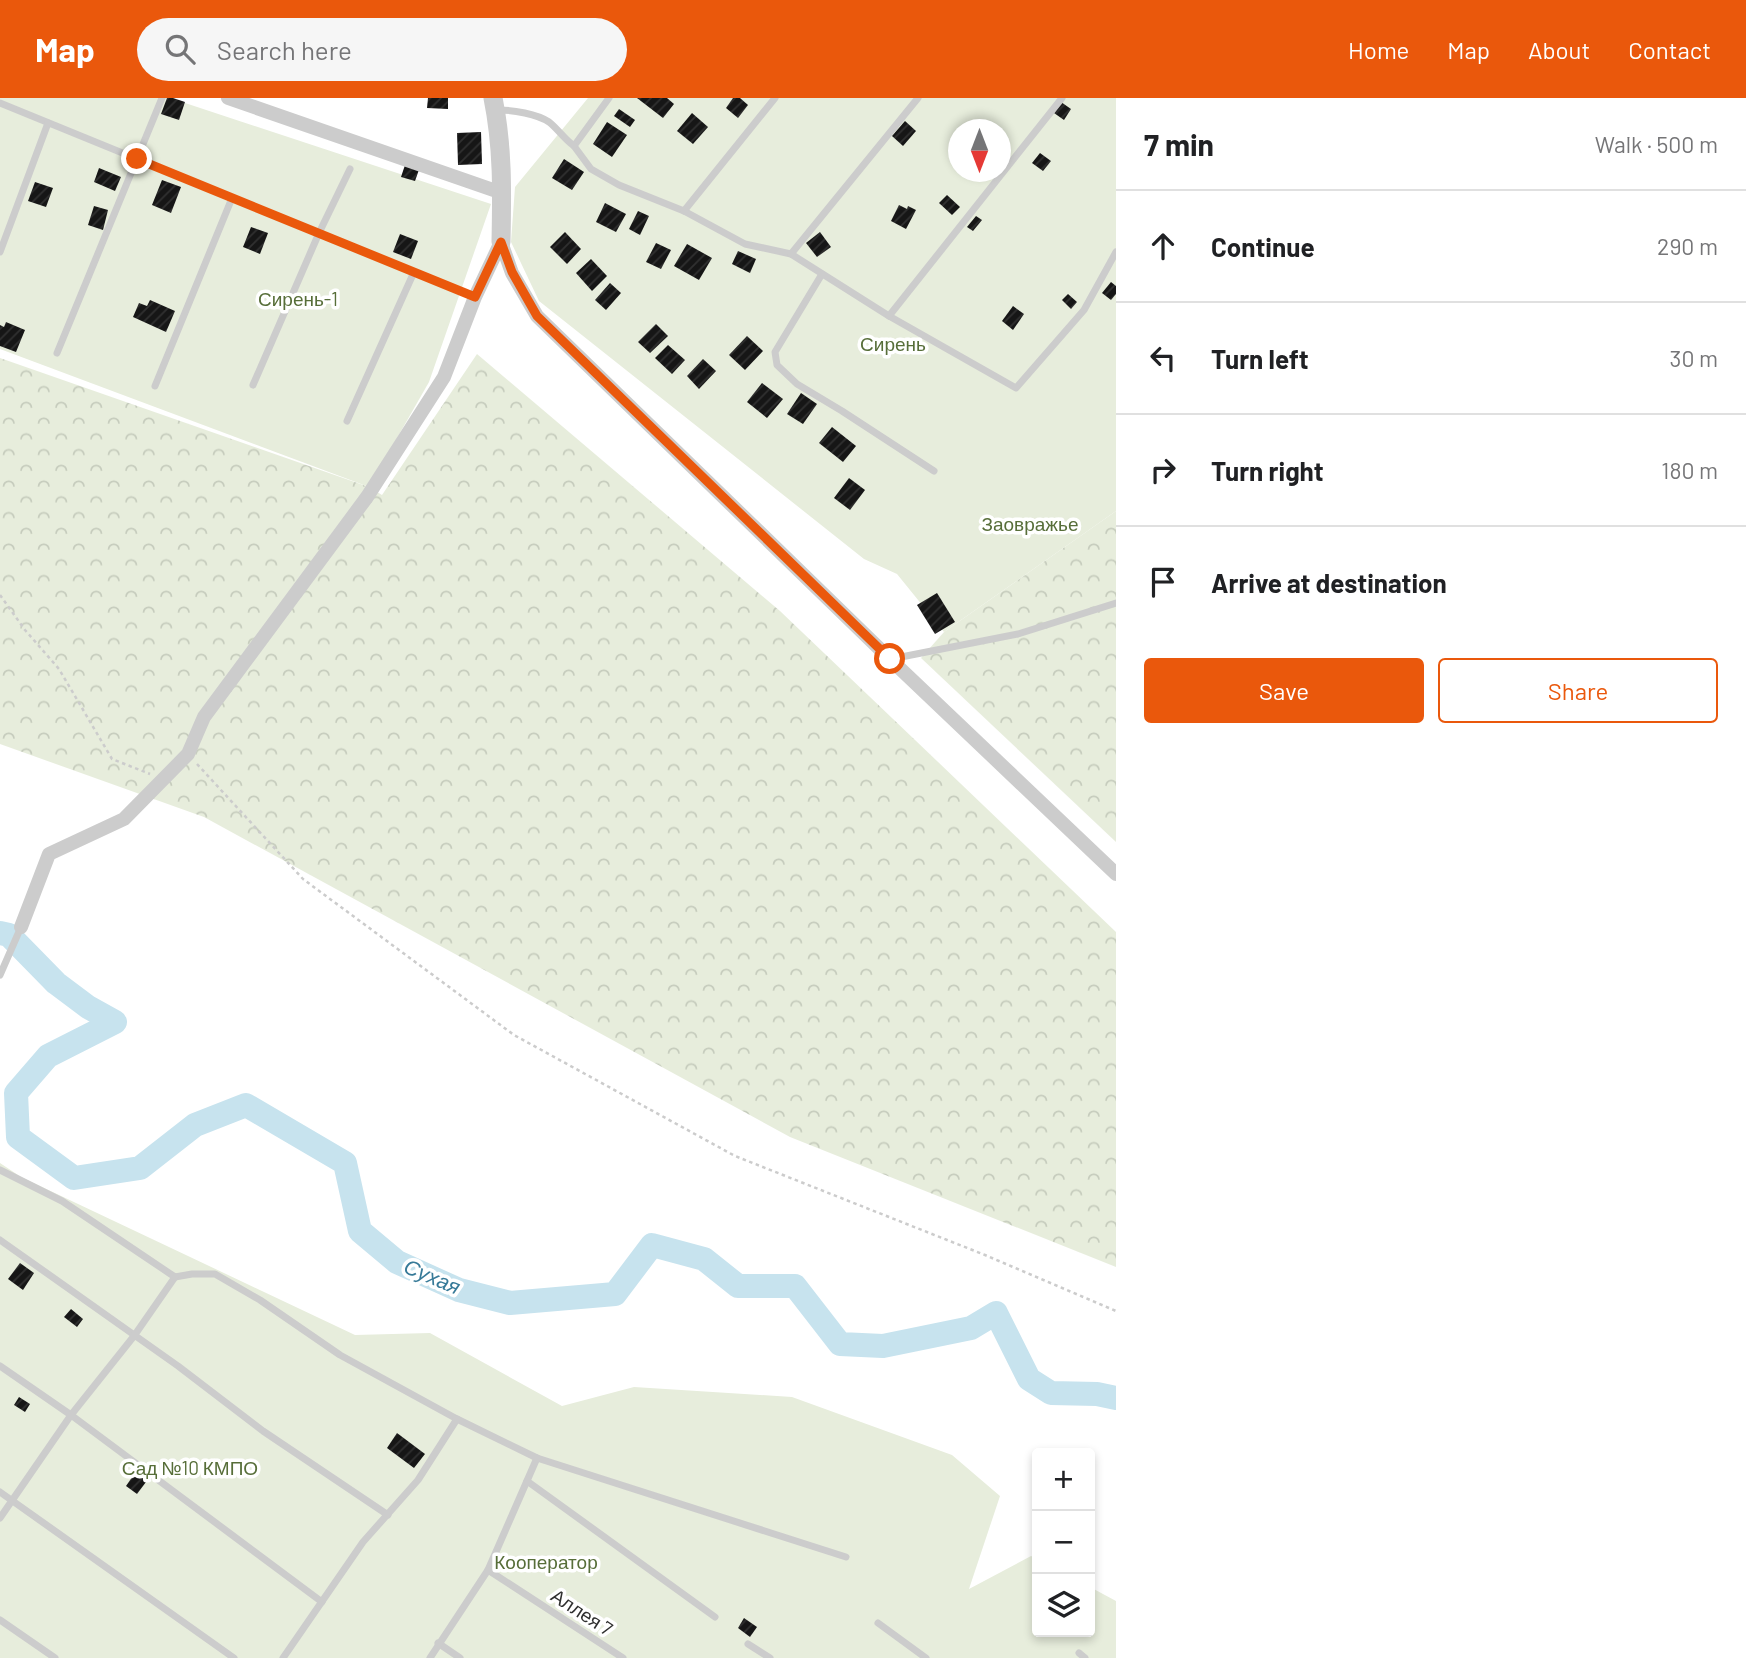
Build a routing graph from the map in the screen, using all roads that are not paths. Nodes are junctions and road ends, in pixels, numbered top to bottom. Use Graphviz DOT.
graph roads {
  1 [pos="162,98"];
  2 [pos="228,98"];
  3 [pos="609,98"];
  4 [pos="775,98"];
  5 [pos="918,98"];
  6 [pos="1062,98"];
  7 [pos="0,103"];
  8 [pos="494,104"];
  9 [pos="48,123"];
  10 [pos="574,146"];
  11 [pos="137,159"];
  12 [pos="350,169"];
  13 [pos="502,193"];
  14 [pos="232,198"];
  15 [pos="684,211"];
  16 [pos="319,233"];
  17 [pos="501,242"];
  18 [pos="0,252"];
  19 [pos="1116,252"];
  20 [pos="790,254"];
  21 [pos="414,272"];
  22 [pos="822,274"];
  23 [pos="475,297"];
  24 [pos="889,316"];
  25 [pos="57,353"];
  26 [pos="253,385"];
  27 [pos="155,386"];
  28 [pos="347,421"];
  29 [pos="934,471"];
  30 [pos="1116,603"];
  31 [pos="890,659"];
  32 [pos="1116,874"];
  33 [pos="21,927"];
  34 [pos="0,975"];
  35 [pos="0,1170"];
  36 [pos="0,1240"];
  37 [pos="175,1277"];
  38 [pos="134,1336"];
  39 [pos="0,1366"];
  40 [pos="71,1415"];
  41 [pos="457,1419"];
  42 [pos="537,1458"];
  43 [pos="527,1481"];
  44 [pos="0,1492"];
  45 [pos="12,1500"];
  46 [pos="387,1515"];
  47 [pos="0,1518"];
  48 [pos="846,1557"];
  49 [pos="488,1570"];
  50 [pos="322,1602"];
  51 [pos="715,1616"];
  52 [pos="0,1619"];
  53 [pos="878,1623"];
  54 [pos="438,1643"];
  55 [pos="748,1644"];
  56 [pos="55,1658"];
  57 [pos="234,1658"];
  58 [pos="283,1658"];
  59 [pos="430,1658"];
  60 [pos="460,1658"];
  61 [pos="623,1658"];
  62 [pos="770,1658"];
  63 [pos="926,1658"];
  1 -- 11 [label="lane"];
  2 -- 13 [label="street"];
  3 -- 10 [label="lane"];
  4 -- 15 [label="lane"];
  5 -- 20 [label="lane"];
  6 -- 24 [label="lane"];
  7 -- 9 [label="lane"];
  8 -- 10 [label="lane"];
  8 -- 13 [label="street"];
  9 -- 11 [label="lane"];
  9 -- 18 [label="lane"];
  10 -- 15 [label="lane"];
  11 -- 14 [label="lane"];
  11 -- 25 [label="lane"];
  12 -- 16 [label="lane"];
  13 -- 17 [label="street"];
  14 -- 16 [label="lane"];
  14 -- 27 [label="lane"];
  15 -- 20 [label="lane"];
  16 -- 21 [label="lane"];
  16 -- 26 [label="lane"];
  17 -- 23 [label="street"];
  17 -- 31 [label="street"];
  19 -- 24 [label="lane"];
  20 -- 22 [label="lane"];
  21 -- 23 [label="lane"];
  21 -- 28 [label="lane"];
  22 -- 24 [label="lane"];
  22 -- 29 [label="lane"];
  23 -- 33 [label="street"];
  30 -- 31 [label="lane"];
  31 -- 32 [label="street"];
  33 -- 34 [label="lane"];
  35 -- 37 [label="lane"];
  36 -- 38 [label="lane"];
  37 -- 38 [label="lane"];
  37 -- 41 [label="lane"];
  38 -- 40 [label="lane"];
  38 -- 46 [label="lane"];
  39 -- 40 [label="lane"];
  40 -- 45 [label="lane"];
  40 -- 50 [label="lane"];
  41 -- 42 [label="lane"];
  41 -- 46 [label="lane"];
  42 -- 43 [label="lane"];
  42 -- 48 [label="lane"];
  43 -- 49 [label="lane"];
  43 -- 51 [label="lane"];
  44 -- 45 [label="lane"];
  45 -- 47 [label="lane"];
  45 -- 57 [label="lane"];
  46 -- 50 [label="lane"];
  49 -- 54 [label="lane"];
  49 -- 61 [label="lane, Аллея 7"];
  50 -- 58 [label="lane"];
  52 -- 56 [label="lane"];
  53 -- 63 [label="lane"];
  54 -- 59 [label="lane"];
  54 -- 60 [label="lane"];
  55 -- 62 [label="lane"];
}
